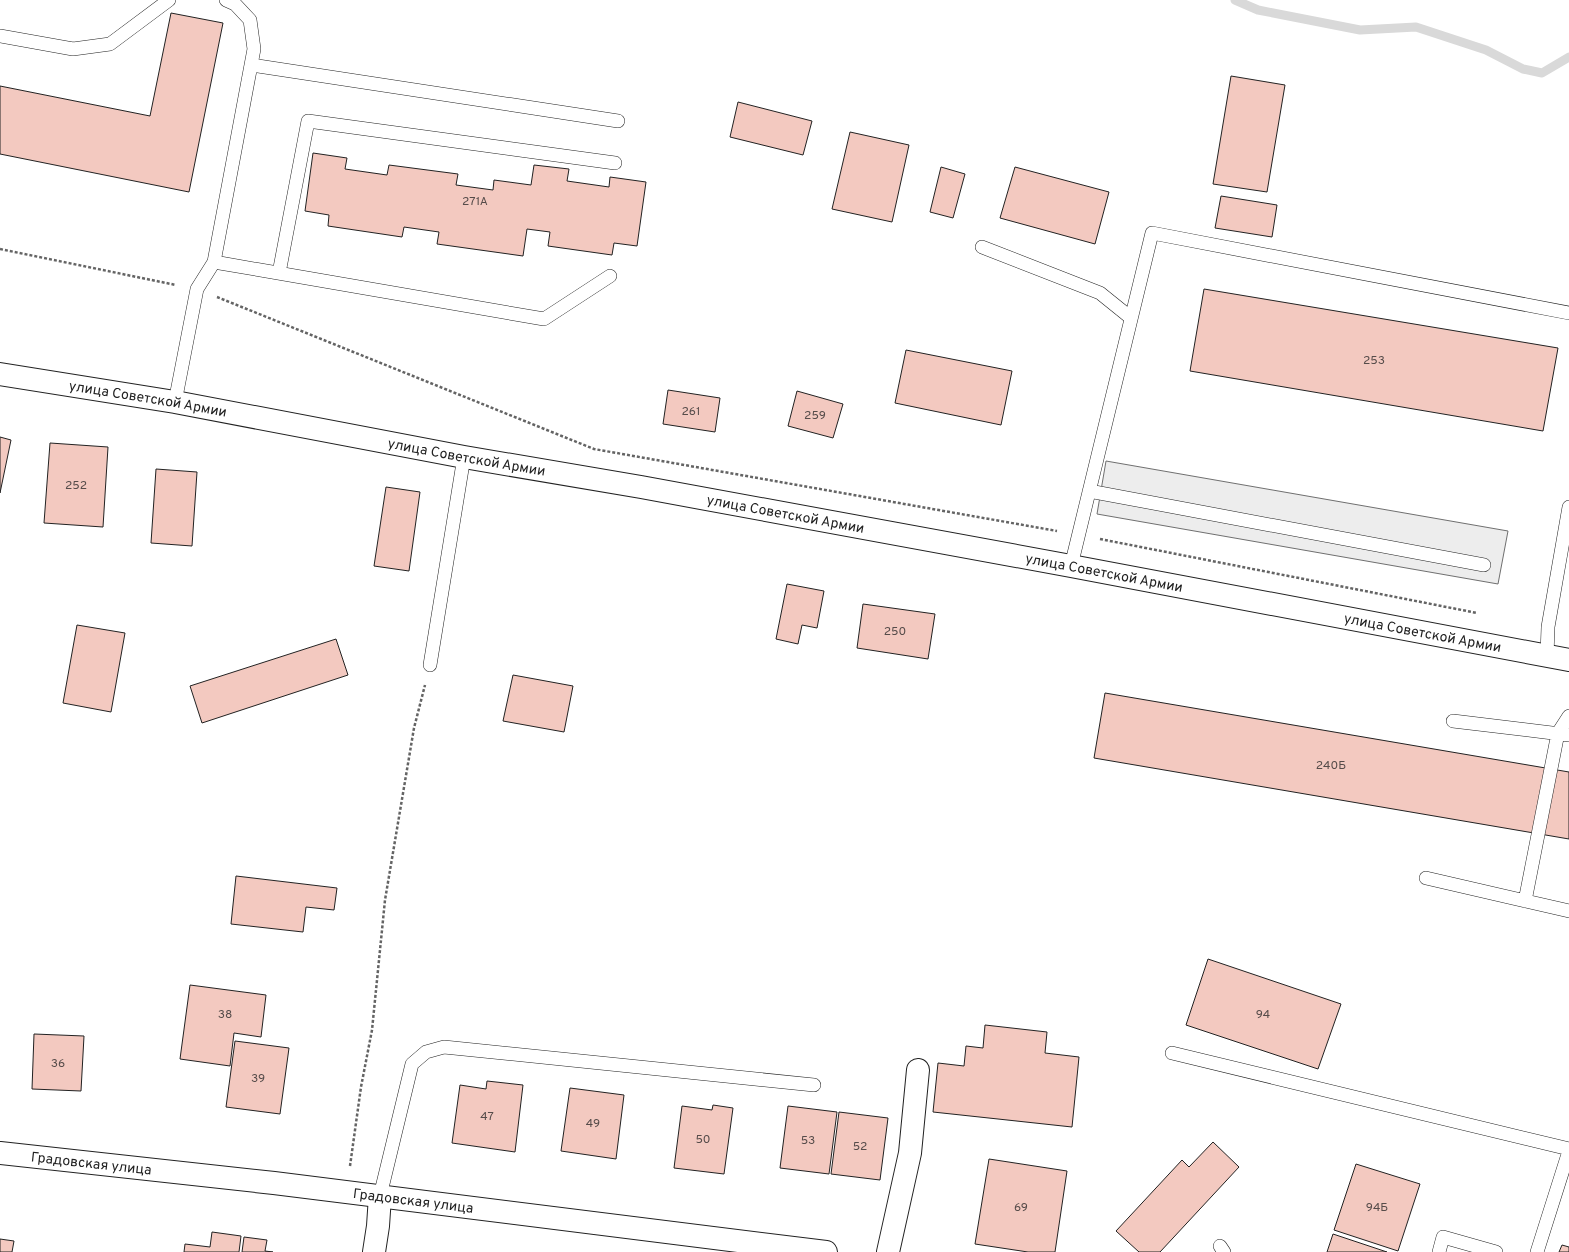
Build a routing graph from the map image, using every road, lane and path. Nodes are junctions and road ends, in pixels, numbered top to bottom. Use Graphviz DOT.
graph roads {
  1 [pos="169,0"];
  2 [pos="226,0"];
  3 [pos="0,36"];
  4 [pos="252,65"];
  5 [pos="618,121"];
  6 [pos="615,162"];
  7 [pos="982,247"];
  8 [pos="0,249"];
  9 [pos="214,262"];
  10 [pos="279,273"];
  11 [pos="610,276"];
  12 [pos="197,290"];
  13 [pos="1569,313"];
  14 [pos="1131,318"];
  15 [pos="0,374"];
  16 [pos="175,402"];
  17 [pos="464,457"];
  18 [pos="1089,491"];
  19 [pos="1569,507"];
  20 [pos="1080,535"];
  21 [pos="1484,565"];
  22 [pos="1071,566"];
  23 [pos="1478,613"];
  24 [pos="1546,656"];
  25 [pos="1569,660"];
  26 [pos="430,665"];
  27 [pos="1569,716"];
  28 [pos="1453,721"];
  29 [pos="1564,734"];
  30 [pos="1426,878"];
  31 [pos="1525,901"];
  32 [pos="1569,912"];
  33 [pos="1172,1053"];
  34 [pos="918,1070"];
  35 [pos="814,1085"];
  36 [pos="1569,1150"];
  37 [pos="0,1153"];
  38 [pos="346,1192"];
  39 [pos="380,1196"];
  40 [pos="374,1252"];
  41 [pos="826,1252"];
  42 [pos="888,1252"];
  43 [pos="1438,1252"];
  44 [pos="1496,1252"];
  45 [pos="1537,1252"];
  1 -- 3 [label="lane"];
  2 -- 4 [label="lane"];
  4 -- 5 [label="lane"];
  4 -- 9 [label="lane"];
  6 -- 10 [label="lane"];
  7 -- 14 [label="lane"];
  8 -- 12 [label="path"];
  9 -- 10 [label="lane"];
  9 -- 12 [label="lane"];
  10 -- 11 [label="lane"];
  12 -- 16 [label="lane"];
  12 -- 20 [label="path"];
  13 -- 14 [label="lane"];
  14 -- 18 [label="lane"];
  15 -- 16 [label="street, улица Советской Армии"];
  16 -- 17 [label="street, улица Советской Армии"];
  17 -- 22 [label="street, улица Советской Армии"];
  17 -- 26 [label="lane"];
  18 -- 20 [label="lane"];
  18 -- 21 [label="lane"];
  19 -- 24 [label="lane"];
  20 -- 22 [label="lane"];
  20 -- 23 [label="path"];
  22 -- 24 [label="street, улица Советской Армии"];
  24 -- 25 [label="street, улица Советской Армии"];
  26 -- 38 [label="path"];
  27 -- 29 [label="lane"];
  28 -- 29 [label="lane"];
  29 -- 31 [label="lane"];
  30 -- 31 [label="lane"];
  31 -- 32 [label="lane"];
  33 -- 36 [label="lane"];
  34 -- 42 [label="street"];
  35 -- 39 [label="lane"];
  36 -- 45 [label="lane"];
  37 -- 38 [label="street, Градовская улица"];
  38 -- 39 [label="street, Градовская улица"];
  39 -- 40 [label="street"];
  39 -- 41 [label="street, Градовская улица"];
  43 -- 44 [label="lane"];
}
